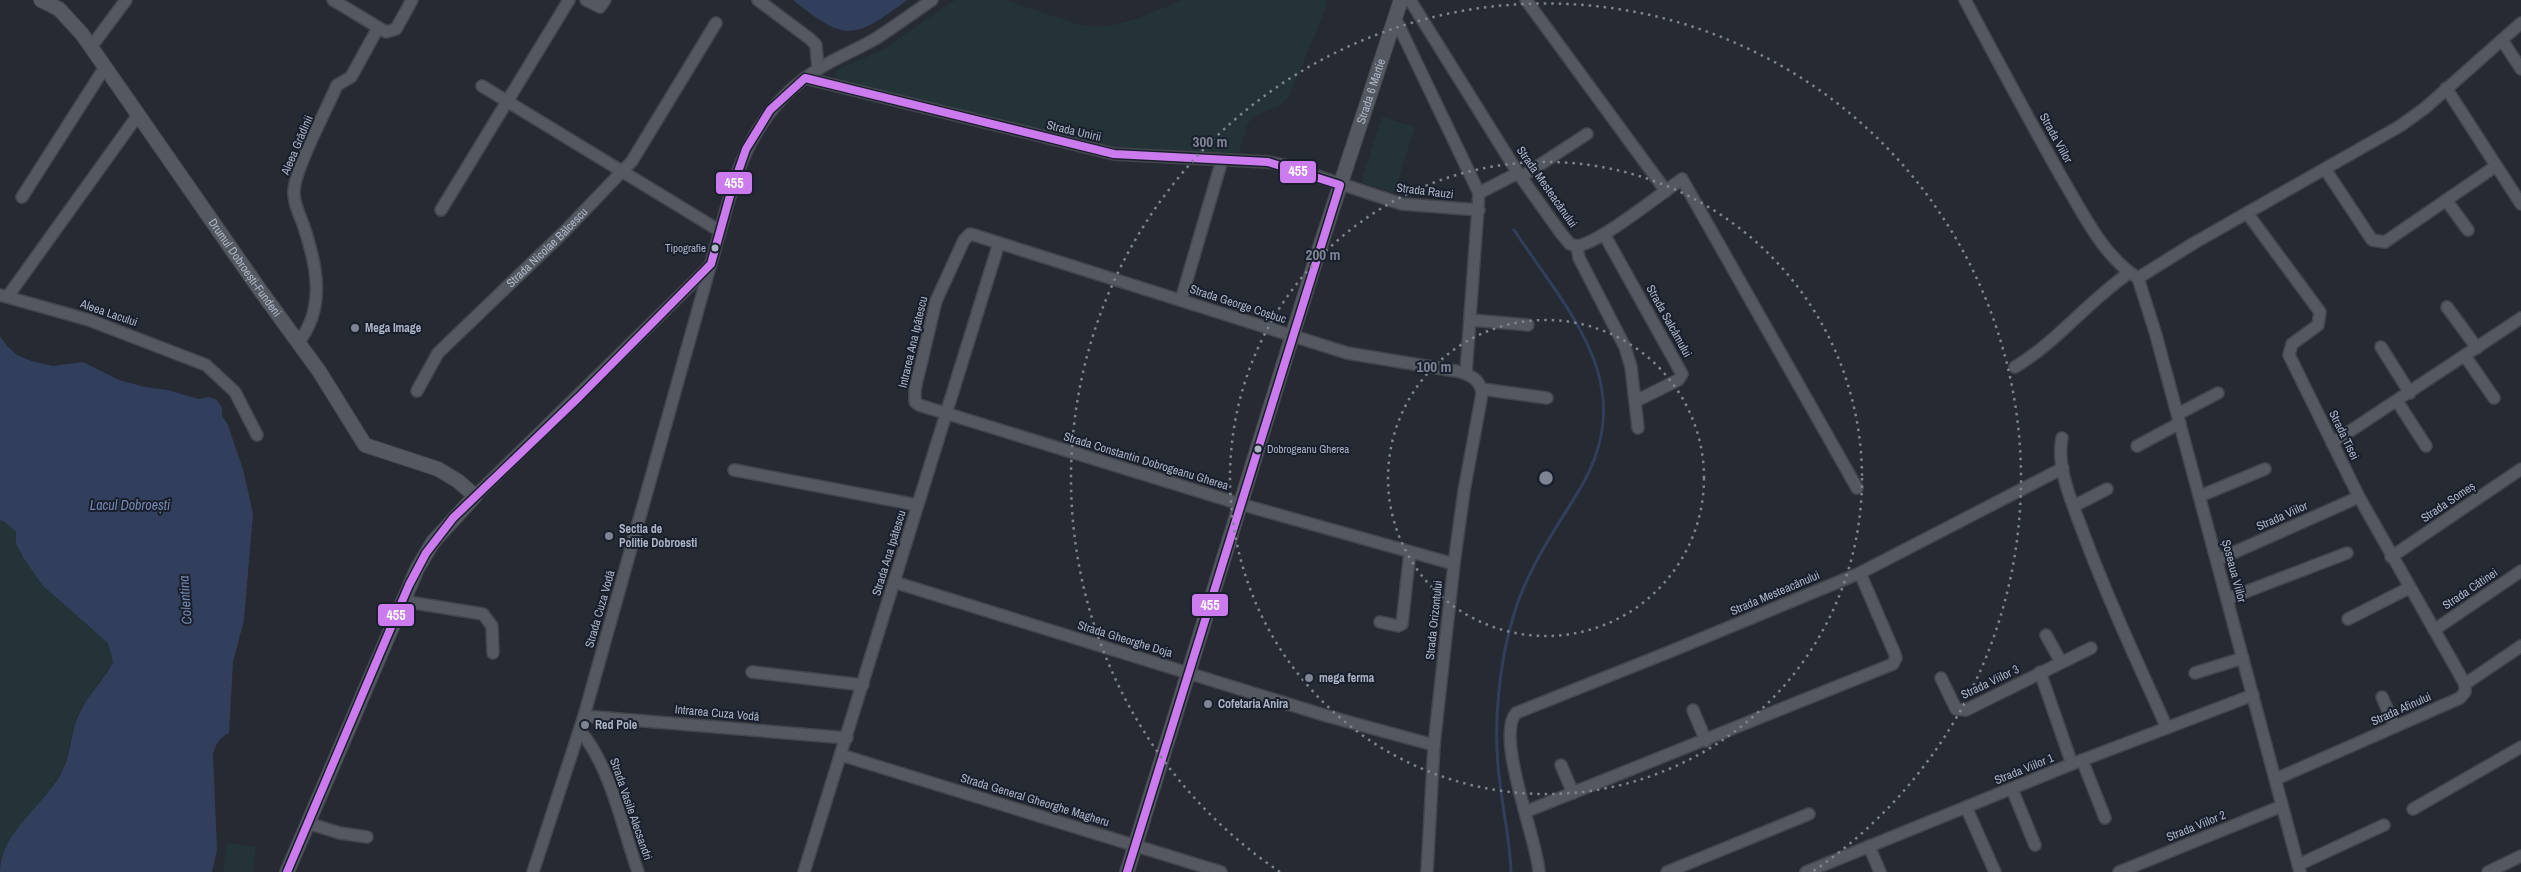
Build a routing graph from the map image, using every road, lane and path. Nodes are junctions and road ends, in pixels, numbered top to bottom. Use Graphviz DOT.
graph roads {
  1 [pos="126,0"];
  2 [pos="333,0"];
  3 [pos="412,0"];
  4 [pos="569,0"];
  5 [pos="586,0"];
  6 [pos="606,0"];
  7 [pos="758,0"];
  8 [pos="932,0"];
  9 [pos="1401,0"];
  10 [pos="1410,0"];
  11 [pos="1526,0"];
  12 [pos="1965,0"];
  13 [pos="49,2"];
  14 [pos="1395,18"];
  15 [pos="716,23"];
  16 [pos="2521,23"];
  17 [pos="378,28"];
  18 [pos="2502,40"];
  19 [pos="91,47"];
  20 [pos="105,67"];
  21 [pos="818,69"];
  22 [pos="2521,69"];
  23 [pos="805,78"];
  24 [pos="482,86"];
  25 [pos="2446,88"];
  26 [pos="506,101"];
  27 [pos="138,116"];
  28 [pos="1588,134"];
  29 [pos="1222,160"];
  30 [pos="2496,166"];
  31 [pos="2325,169"];
  32 [pos="623,172"];
  33 [pos="1520,175"];
  34 [pos="1340,184"];
  35 [pos="1666,190"];
  36 [pos="1479,193"];
  37 [pos="22,196"];
  38 [pos="2446,200"];
  39 [pos="2521,204"];
  40 [pos="441,210"];
  41 [pos="1479,210"];
  42 [pos="2247,213"];
  43 [pos="2468,230"];
  44 [pos="720,231"];
  45 [pos="1604,234"];
  46 [pos="999,242"];
  47 [pos="1577,246"];
  48 [pos="711,264"];
  49 [pos="2134,276"];
  50 [pos="4,296"];
  51 [pos="1180,300"];
  52 [pos="2447,307"];
  53 [pos="2521,318"];
  54 [pos="1471,320"];
  55 [pos="1528,325"];
  56 [pos="1292,336"];
  57 [pos="298,343"];
  58 [pos="2380,347"];
  59 [pos="2476,348"];
  60 [pos="2465,356"];
  61 [pos="2015,367"];
  62 [pos="1469,375"];
  63 [pos="1482,389"];
  64 [pos="417,391"];
  65 [pos="2218,393"];
  66 [pos="2410,393"];
  67 [pos="1547,398"];
  68 [pos="2494,398"];
  69 [pos="1636,401"];
  70 [pos="2397,401"];
  71 [pos="946,414"];
  72 [pos="2179,419"];
  73 [pos="1638,428"];
  74 [pos="257,435"];
  75 [pos="2062,438"];
  76 [pos="2332,443"];
  77 [pos="2137,446"];
  78 [pos="2426,446"];
  79 [pos="2063,468"];
  80 [pos="2265,469"];
  81 [pos="2521,469"];
  82 [pos="734,470"];
  83 [pos="1857,488"];
  84 [pos="2107,489"];
  85 [pos="475,496"];
  86 [pos="2200,496"];
  87 [pos="2359,497"];
  88 [pos="1240,504"];
  89 [pos="918,505"];
  90 [pos="2074,506"];
  91 [pos="1410,552"];
  92 [pos="2347,553"];
  93 [pos="2391,557"];
  94 [pos="2217,560"];
  95 [pos="1454,564"];
  96 [pos="2521,571"];
  97 [pos="1860,573"];
  98 [pos="894,582"];
  99 [pos="2409,588"];
  100 [pos="2227,599"];
  101 [pos="402,601"];
  102 [pos="2348,619"];
  103 [pos="1380,622"];
  104 [pos="2434,630"];
  105 [pos="2046,635"];
  106 [pos="2521,646"];
  107 [pos="2091,648"];
  108 [pos="492,653"];
  109 [pos="2243,658"];
  110 [pos="2061,662"];
  111 [pos="752,672"];
  112 [pos="1187,672"];
  113 [pos="2040,672"];
  114 [pos="2195,673"];
  115 [pos="1941,678"];
  116 [pos="2466,684"];
  117 [pos="863,685"];
  118 [pos="2253,695"];
  119 [pos="2382,697"];
  120 [pos="1693,710"];
  121 [pos="584,716"];
  122 [pos="2395,727"];
  123 [pos="2167,728"];
  124 [pos="580,731"];
  125 [pos="847,738"];
  126 [pos="1706,741"];
  127 [pos="1434,745"];
  128 [pos="2521,747"];
  129 [pos="842,755"];
  130 [pos="2077,762"];
  131 [pos="1561,765"];
  132 [pos="2276,779"];
  133 [pos="2012,788"];
  134 [pos="1573,793"];
  135 [pos="2282,806"];
  136 [pos="1966,807"];
  137 [pos="2413,809"];
  138 [pos="1525,812"];
  139 [pos="1809,814"];
  140 [pos="2105,818"];
  141 [pos="307,823"];
  142 [pos="2384,825"];
  143 [pos="367,837"];
  144 [pos="2035,845"];
  145 [pos="1135,846"];
  146 [pos="1869,846"];
  147 [pos="2521,856"];
  148 [pos="2299,868"];
  149 [pos="287,872"];
  150 [pos="533,872"];
  151 [pos="638,872"];
  152 [pos="804,872"];
  153 [pos="1126,872"];
  154 [pos="1221,872"];
  155 [pos="1427,872"];
  156 [pos="1539,872"];
  157 [pos="1667,872"];
  158 [pos="1806,872"];
  159 [pos="1880,872"];
  160 [pos="1995,872"];
  161 [pos="2119,872"];
  162 [pos="2488,872"];
  1 -- 19 [label="street"];
  2 -- 17 [label="street"];
  3 -- 17 [label="street"];
  4 -- 26 [label="street"];
  5 -- 6 [label="street"];
  7 -- 21 [label="street"];
  8 -- 21 [label="street"];
  9 -- 14 [label="street, Strada 6 Martie"];
  10 -- 33 [label="street, Strada Mesteacănului"];
  11 -- 35 [label="street"];
  12 -- 49 [label="street, Strada Viilor"];
  13 -- 19 [label="street, Drumul Dobroești-Fundeni"];
  14 -- 34 [label="street, Strada 6 Martie"];
  14 -- 36 [label="street"];
  15 -- 32 [label="street, Strada Nicolae Bălcescu"];
  16 -- 18 [label="street"];
  17 -- 57 [label="street, Aleea Grădinii"];
  18 -- 22 [label="street"];
  18 -- 25 [label="street"];
  19 -- 20 [label="street, Drumul Dobroești-Fundeni"];
  20 -- 27 [label="street, Drumul Dobroești-Fundeni"];
  20 -- 37 [label="street"];
  21 -- 23 [label="street"];
  23 -- 29 [label="street, Strada Unirii"];
  23 -- 44 [label="street"];
  24 -- 26 [label="street"];
  25 -- 30 [label="street"];
  25 -- 31 [label="street"];
  26 -- 32 [label="street"];
  26 -- 40 [label="street"];
  27 -- 50 [label="street"];
  27 -- 57 [label="street, Drumul Dobroești-Fundeni"];
  28 -- 33 [label="street"];
  29 -- 34 [label="street, Strada Unirii"];
  29 -- 51 [label="street"];
  30 -- 38 [label="street"];
  30 -- 39 [label="street"];
  31 -- 38 [label="street"];
  31 -- 42 [label="street"];
  32 -- 44 [label="street"];
  32 -- 64 [label="street, Strada Nicolae Bălcescu"];
  33 -- 36 [label="street"];
  33 -- 47 [label="street, Strada Mesteacănului"];
  34 -- 41 [label="street, Strada Rauzi"];
  34 -- 56 [label="street, Strada 6 Martie"];
  35 -- 45 [label="street"];
  35 -- 83 [label="street"];
  36 -- 41 [label="street"];
  38 -- 43 [label="street"];
  41 -- 54 [label="street"];
  42 -- 49 [label="street"];
  42 -- 76 [label="street, Strada Tisei"];
  44 -- 48 [label="street"];
  45 -- 47 [label="street"];
  45 -- 69 [label="street, Strada Salcâmului"];
  46 -- 51 [label="street, Strada George Coșbuc"];
  46 -- 71 [label="street, Strada Ana Ipătescu"];
  46 -- 71 [label="street, Intrarea Ana Ipătescu"];
  47 -- 69 [label="street, Strada Mesteacănului"];
  48 -- 85 [label="street"];
  48 -- 121 [label="street, Strada Cuza Vodă"];
  49 -- 61 [label="street"];
  49 -- 72 [label="street, Șoseaua Viilor"];
  50 -- 74 [label="street, Aleea Lacului"];
  51 -- 56 [label="street, Strada George Coșbuc"];
  52 -- 59 [label="street"];
  53 -- 59 [label="street"];
  54 -- 55 [label="street"];
  54 -- 62 [label="street"];
  56 -- 62 [label="street, Strada George Coșbuc"];
  56 -- 88 [label="street, Strada 6 Martie"];
  57 -- 85 [label="street, Drumul Dobroești-Fundeni"];
  58 -- 66 [label="street"];
  59 -- 60 [label="street"];
  60 -- 66 [label="street"];
  60 -- 68 [label="street"];
  62 -- 63 [label="street"];
  63 -- 67 [label="street"];
  63 -- 95 [label="street, Strada Orizontului"];
  65 -- 72 [label="street"];
  66 -- 70 [label="street"];
  69 -- 73 [label="street, Strada Mesteacănului"];
  70 -- 76 [label="street"];
  70 -- 78 [label="street"];
  71 -- 88 [label="street, Strada Constantin Dobrogeanu Gherea"];
  71 -- 89 [label="street, Strada Ana Ipătescu"];
  72 -- 77 [label="street"];
  72 -- 86 [label="street, Șoseaua Viilor"];
  75 -- 79 [label="street"];
  76 -- 87 [label="street, Strada Tisei"];
  79 -- 90 [label="street"];
  79 -- 97 [label="street"];
  80 -- 86 [label="street"];
  81 -- 93 [label="street, Strada Someș"];
  82 -- 89 [label="street"];
  84 -- 90 [label="street"];
  85 -- 101 [label="street"];
  86 -- 94 [label="street, Șoseaua Viilor"];
  87 -- 93 [label="street, Strada Tisei"];
  87 -- 94 [label="street, Strada Viilor"];
  88 -- 91 [label="street, Strada Constantin Dobrogeanu Gherea"];
  88 -- 112 [label="street, Strada 6 Martie"];
  89 -- 98 [label="street, Strada Ana Ipătescu"];
  90 -- 123 [label="street"];
  91 -- 95 [label="street, Strada Constantin Dobrogeanu Gherea"];
  91 -- 103 [label="street"];
  92 -- 100 [label="street"];
  93 -- 99 [label="street, Strada Tisei"];
  94 -- 100 [label="street, Șoseaua Viilor"];
  95 -- 127 [label="street, Strada Orizontului"];
  96 -- 104 [label="street, Strada Cătinei"];
  97 -- 126 [label="street"];
  97 -- 138 [label="street, Strada Mesteacănului"];
  98 -- 112 [label="street, Strada Gheorghe Doja"];
  98 -- 117 [label="street, Strada Ana Ipătescu"];
  99 -- 102 [label="street"];
  99 -- 104 [label="street, Strada Tisei"];
  100 -- 109 [label="street, Șoseaua Viilor"];
  101 -- 108 [label="street"];
  101 -- 141 [label="street"];
  104 -- 116 [label="street, Strada Tisei"];
  105 -- 110 [label="street"];
  106 -- 116 [label="street, Strada Afinului"];
  107 -- 110 [label="street, Strada Viilor 3"];
  109 -- 114 [label="street"];
  109 -- 118 [label="street, Șoseaua Viilor"];
  110 -- 113 [label="street, Strada Viilor 3"];
  111 -- 117 [label="street"];
  112 -- 127 [label="street, Strada Gheorghe Doja"];
  112 -- 145 [label="street, Strada 6 Martie"];
  113 -- 115 [label="street, Strada Viilor 3"];
  113 -- 130 [label="street, Strada Viilor 3"];
  116 -- 122 [label="street, Strada Afinului"];
  117 -- 125 [label="street, Strada Ana Ipătescu"];
  118 -- 123 [label="street, Strada Viilor 1"];
  118 -- 132 [label="street, Șoseaua Viilor"];
  119 -- 122 [label="street"];
  120 -- 126 [label="street"];
  121 -- 124 [label="street, Strada Cuza Vodă"];
  121 -- 125 [label="street, Intrarea Cuza Vodă"];
  122 -- 132 [label="street, Strada Afinului"];
  123 -- 130 [label="street, Strada Viilor 1"];
  124 -- 150 [label="street, Strada Cuza Vodă"];
  124 -- 151 [label="street, Strada Vasile Alecsandri"];
  125 -- 129 [label="street, Strada Ana Ipătescu"];
  126 -- 134 [label="street"];
  127 -- 155 [label="street, Strada Orizontului"];
  128 -- 137 [label="street"];
  129 -- 145 [label="street, Strada General Gheorghe Magheru"];
  129 -- 152 [label="street, Strada Ana Ipătescu"];
  130 -- 133 [label="street, Strada Viilor 1"];
  130 -- 140 [label="street"];
  131 -- 134 [label="street"];
  132 -- 135 [label="street, Șoseaua Viilor"];
  133 -- 136 [label="street, Strada Viilor 1"];
  133 -- 144 [label="street"];
  134 -- 138 [label="street"];
  135 -- 148 [label="street, Șoseaua Viilor"];
  135 -- 161 [label="street, Strada Viilor 2"];
  136 -- 146 [label="street, Strada Viilor 1"];
  136 -- 160 [label="street"];
  138 -- 156 [label="street, Strada Mesteacănului"];
  139 -- 157 [label="street"];
  141 -- 143 [label="street"];
  141 -- 149 [label="street"];
  142 -- 148 [label="street"];
  145 -- 153 [label="street, Strada 6 Martie"];
  145 -- 154 [label="street, Strada General Gheorghe Magheru"];
  146 -- 158 [label="street, Strada Viilor 1"];
  146 -- 159 [label="street"];
  147 -- 162 [label="street"];
}
